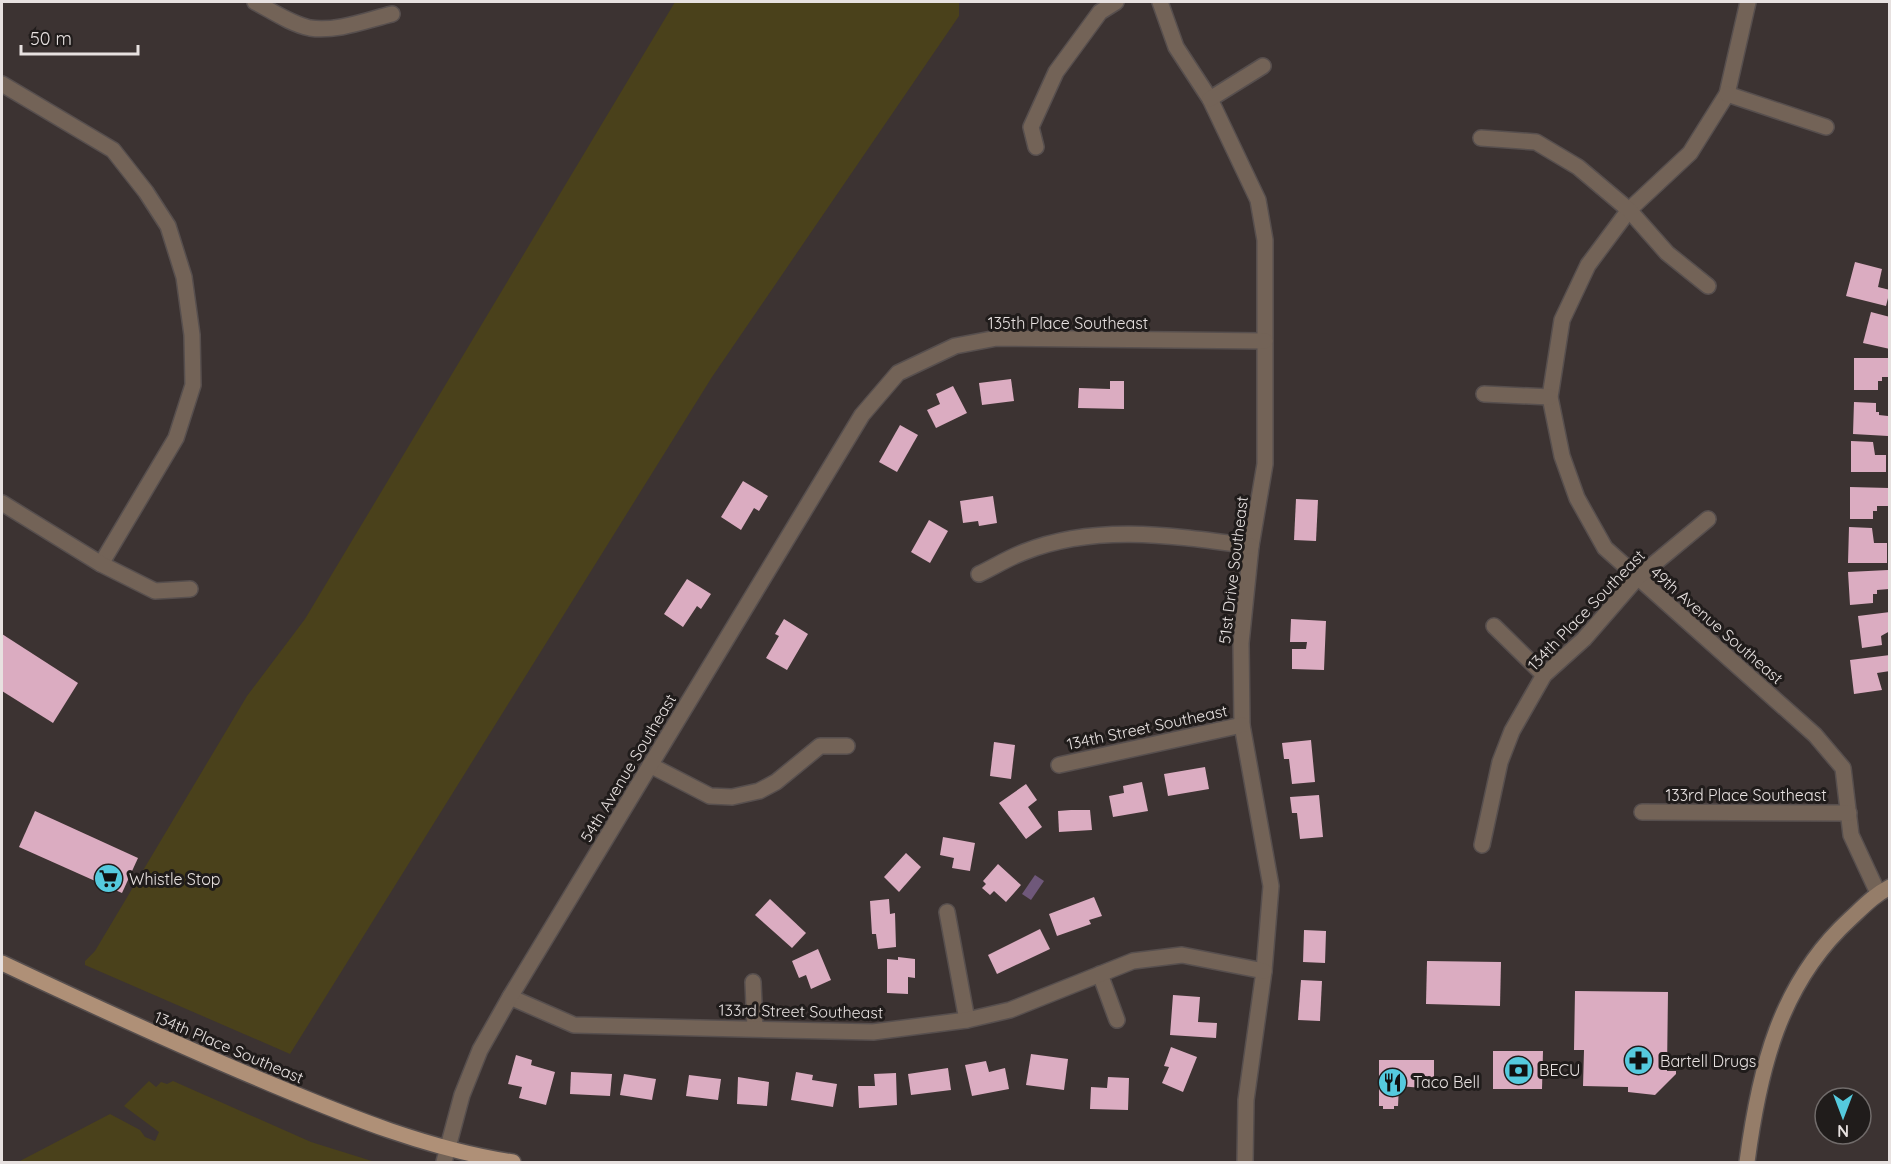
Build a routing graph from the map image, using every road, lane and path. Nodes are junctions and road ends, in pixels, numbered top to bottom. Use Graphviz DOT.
graph roads {
  1 [pos="255,2"];
  2 [pos="1116,2"];
  3 [pos="1160,2"];
  4 [pos="1748,2"];
  5 [pos="392,14"];
  6 [pos="1263,66"];
  7 [pos="2,84"];
  8 [pos="1727,94"];
  9 [pos="1210,99"];
  10 [pos="1826,127"];
  11 [pos="1481,138"];
  12 [pos="1036,147"];
  13 [pos="1629,210"];
  14 [pos="1708,286"];
  15 [pos="1265,341"];
  16 [pos="1484,394"];
  17 [pos="1550,397"];
  18 [pos="862,415"];
  19 [pos="2,503"];
  20 [pos="1708,519"];
  21 [pos="1251,546"];
  22 [pos="101,564"];
  23 [pos="979,574"];
  24 [pos="1637,578"];
  25 [pos="190,589"];
  26 [pos="1494,626"];
  27 [pos="1544,675"];
  28 [pos="1242,725"];
  29 [pos="847,746"];
  30 [pos="650,765"];
  31 [pos="1059,765"];
  32 [pos="1642,812"];
  33 [pos="1849,813"];
  34 [pos="1482,845"];
  35 [pos="1884,890"];
  36 [pos="947,912"];
  37 [pos="2,963"];
  38 [pos="1264,971"];
  39 [pos="1100,974"];
  40 [pos="753,982"];
  41 [pos="510,997"];
  42 [pos="967,1020"];
  43 [pos="1117,1020"];
  44 [pos="755,1028"];
  45 [pos="446,1156"];
  46 [pos="513,1162"];
  47 [pos="1245,1162"];
  48 [pos="1747,1162"];
  1 -- 5 [label="street"];
  2 -- 12 [label="street"];
  3 -- 9 [label="street, 51st Drive Southeast"];
  4 -- 8 [label="street, 49th Avenue Southeast"];
  6 -- 9 [label="street"];
  7 -- 22 [label="street"];
  8 -- 10 [label="street"];
  8 -- 13 [label="street, 49th Avenue Southeast"];
  9 -- 15 [label="street, 51st Drive Southeast"];
  11 -- 13 [label="street"];
  13 -- 14 [label="street"];
  13 -- 17 [label="street, 49th Avenue Southeast"];
  15 -- 18 [label="street, 135th Place Southeast"];
  15 -- 21 [label="street, 51st Drive Southeast"];
  16 -- 17 [label="street"];
  17 -- 24 [label="street, 49th Avenue Southeast"];
  18 -- 30 [label="street, 54th Avenue Southeast"];
  19 -- 22 [label="street"];
  20 -- 24 [label="street, 134th Place Southeast"];
  21 -- 23 [label="street"];
  21 -- 28 [label="street, 51st Drive Southeast"];
  22 -- 25 [label="street"];
  24 -- 27 [label="street, 134th Place Southeast"];
  24 -- 33 [label="street, 49th Avenue Southeast"];
  26 -- 27 [label="street"];
  27 -- 34 [label="street, 134th Place Southeast"];
  28 -- 31 [label="street, 134th Street Southeast"];
  28 -- 38 [label="street, 51st Drive Southeast"];
  29 -- 30 [label="street"];
  30 -- 41 [label="street, 54th Avenue Southeast"];
  32 -- 33 [label="street, 133rd Place Southeast"];
  33 -- 35 [label="street, 49th Avenue Southeast"];
  35 -- 48 [label="main road"];
  36 -- 42 [label="street"];
  37 -- 45 [label="main road, 134th Place Southeast"];
  38 -- 39 [label="street, 133rd Street Southeast"];
  38 -- 47 [label="street, 51st Drive Southeast"];
  39 -- 42 [label="street, 133rd Street Southeast"];
  39 -- 43 [label="street"];
  40 -- 44 [label="street"];
  41 -- 44 [label="street, 133rd Street Southeast"];
  41 -- 45 [label="street, 54th Avenue Southeast"];
  42 -- 44 [label="street, 133rd Street Southeast"];
  45 -- 46 [label="main road, 134th Place Southeast"];
}
